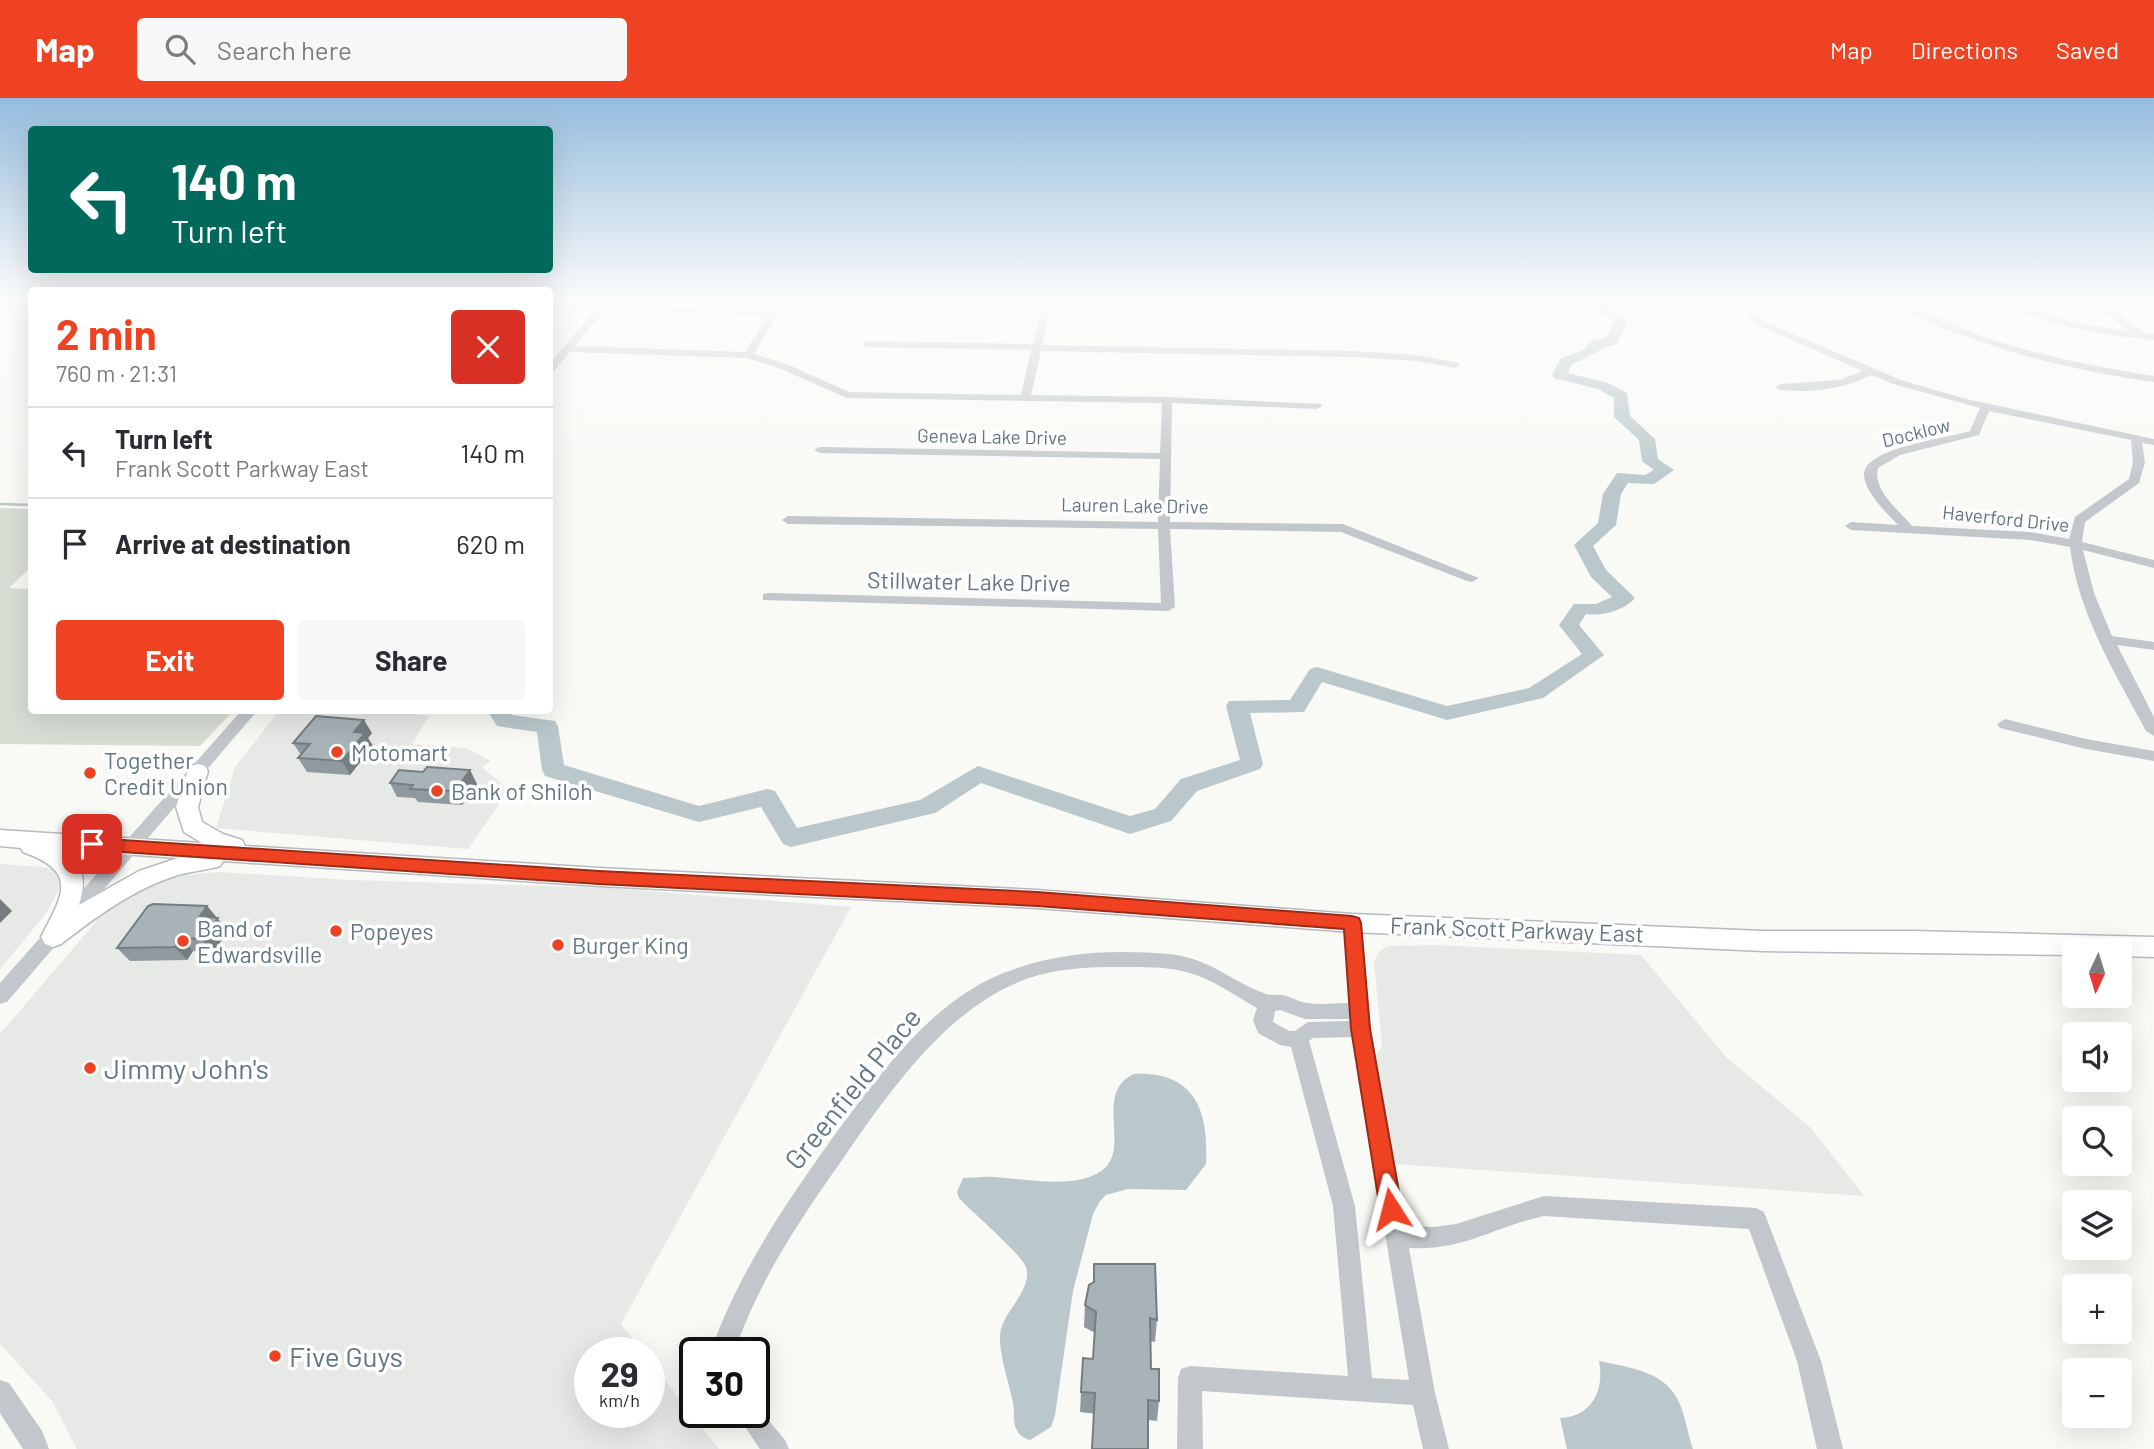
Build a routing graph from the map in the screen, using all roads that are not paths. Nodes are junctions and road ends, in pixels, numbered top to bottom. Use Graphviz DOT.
graph roads {
  1 [pos="770,362"];
  2 [pos="1032,362"];
  3 [pos="1439,362"];
  4 [pos="1848,362"];
  5 [pos="2063,362"];
  6 [pos="1455,365"];
  7 [pos="1871,372"];
  8 [pos="2154,379"];
  9 [pos="1781,387"];
  10 [pos="1026,398"];
  11 [pos="1167,400"];
  12 [pos="1317,406"];
  13 [pos="1986,406"];
  14 [pos="2136,438"];
  15 [pos="2154,442"];
  16 [pos="820,450"];
  17 [pos="1164,456"];
  18 [pos="788,520"];
  19 [pos="1164,524"];
  20 [pos="1851,526"];
  21 [pos="1907,528"];
  22 [pos="2074,544"];
  23 [pos="2154,564"];
  24 [pos="1472,578"];
  25 [pos="768,597"];
  26 [pos="2105,639"];
  27 [pos="2154,646"];
  28 [pos="248,714"];
  29 [pos="2005,724"];
  30 [pos="2154,731"];
  31 [pos="2154,756"];
  32 [pos="198,771"];
  33 [pos="1,838"];
  34 [pos="132,847"];
  35 [pos="263,855"];
  36 [pos="1352,923"];
  37 [pos="53,937"];
  38 [pos="2154,947"];
  39 [pos="8,983"];
  40 [pos="0,996"];
  41 [pos="1267,1004"];
  42 [pos="1359,1020"];
  43 [pos="1299,1039"];
  44 [pos="1396,1236"];
  45 [pos="727,1337"];
  46 [pos="1361,1388"];
  47 [pos="0,1392"];
  48 [pos="1423,1393"];
  49 [pos="760,1428"];
  50 [pos="36,1449"];
  51 [pos="776,1449"];
  52 [pos="1190,1449"];
  53 [pos="1436,1449"];
  54 [pos="1830,1449"];
  1 -- 10 [label="street"];
  2 -- 10 [label="street"];
  3 -- 6 [label="street"];
  4 -- 7 [label="street"];
  5 -- 8 [label="street"];
  7 -- 9 [label="street"];
  7 -- 13 [label="street"];
  10 -- 11 [label="street"];
  11 -- 12 [label="street"];
  11 -- 17 [label="street"];
  13 -- 14 [label="street"];
  13 -- 21 [label="street, Docklow"];
  14 -- 15 [label="street"];
  14 -- 22 [label="street"];
  16 -- 17 [label="street, Geneva Lake Drive"];
  17 -- 19 [label="street"];
  18 -- 19 [label="street, Lauren Lake Drive"];
  19 -- 24 [label="street, Lauren Lake Drive"];
  19 -- 25 [label="street, Stillwater Lake Drive"];
  20 -- 21 [label="street, Haverford Drive"];
  21 -- 22 [label="street, Haverford Drive"];
  22 -- 23 [label="street, Haverford Drive"];
  22 -- 26 [label="street"];
  26 -- 27 [label="street"];
  26 -- 30 [label="street"];
  28 -- 32 [label="street"];
  29 -- 31 [label="street"];
  32 -- 34 [label="street"];
  32 -- 35 [label="main road"];
  33 -- 34 [label="main road, Frank Scott Parkway East"];
  33 -- 37 [label="main road"];
  34 -- 35 [label="main road, Frank Scott Parkway East"];
  34 -- 37 [label="street"];
  35 -- 36 [label="main road, Frank Scott Parkway East"];
  35 -- 37 [label="main road"];
  36 -- 38 [label="main road, Frank Scott Parkway East"];
  36 -- 42 [label="street"];
  37 -- 39 [label="street"];
  39 -- 40 [label="street"];
  41 -- 42 [label="street, Greenfield Place"];
  41 -- 43 [label="street"];
  41 -- 45 [label="street, Greenfield Place"];
  42 -- 43 [label="street"];
  42 -- 44 [label="street"];
  43 -- 46 [label="street"];
  44 -- 48 [label="street"];
  44 -- 54 [label="street"];
  46 -- 48 [label="street"];
  46 -- 52 [label="street"];
  47 -- 50 [label="street"];
  48 -- 53 [label="street"];
  49 -- 51 [label="street"];
}
